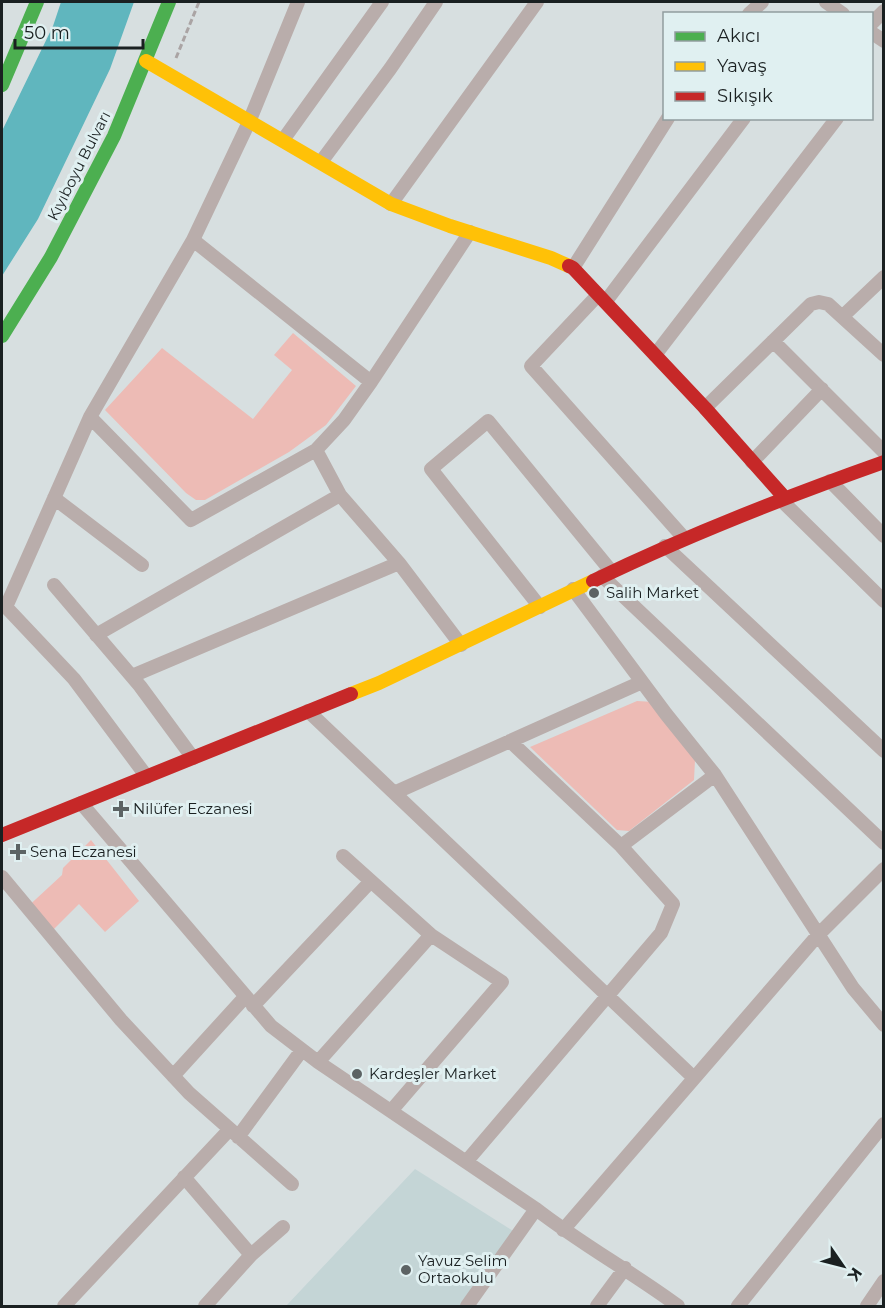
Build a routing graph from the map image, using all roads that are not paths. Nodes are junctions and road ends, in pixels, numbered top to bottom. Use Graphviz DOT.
graph roads {
  1 [pos="37,2"];
  2 [pos="169,2"];
  3 [pos="298,2"];
  4 [pos="382,2"];
  5 [pos="436,2"];
  6 [pos="537,2"];
  7 [pos="762,2"];
  8 [pos="826,2"];
  9 [pos="884,11"];
  10 [pos="750,12"];
  11 [pos="840,12"];
  12 [pos="873,22"];
  13 [pos="146,62"];
  14 [pos="2,85"];
  15 [pos="667,120"];
  16 [pos="742,120"];
  17 [pos="835,120"];
  18 [pos="249,122"];
  19 [pos="283,140"];
  20 [pos="321,162"];
  21 [pos="391,204"];
  22 [pos="470,232"];
  23 [pos="193,240"];
  24 [pos="573,268"];
  25 [pos="884,277"];
  26 [pos="602,298"];
  27 [pos="843,316"];
  28 [pos="2,336"];
  29 [pos="773,341"];
  30 [pos="656,355"];
  31 [pos="884,355"];
  32 [pos="371,382"];
  33 [pos="822,389"];
  34 [pos="705,408"];
  35 [pos="90,417"];
  36 [pos="316,450"];
  37 [pos="884,452"];
  38 [pos="752,462"];
  39 [pos="884,462"];
  40 [pos="830,481"];
  41 [pos="340,495"];
  42 [pos="54,498"];
  43 [pos="782,498"];
  44 [pos="884,536"];
  45 [pos="684,538"];
  46 [pos="665,546"];
  47 [pos="399,563"];
  48 [pos="142,565"];
  49 [pos="606,574"];
  50 [pos="54,585"];
  51 [pos="573,590"];
  52 [pos="884,601"];
  53 [pos="540,607"];
  54 [pos="96,635"];
  55 [pos="461,645"];
  56 [pos="132,676"];
  57 [pos="642,682"];
  58 [pos="308,711"];
  59 [pos="510,741"];
  60 [pos="884,751"];
  61 [pos="194,758"];
  62 [pos="716,775"];
  63 [pos="147,777"];
  64 [pos="394,793"];
  65 [pos="81,803"];
  66 [pos="2,835"];
  67 [pos="884,843"];
  68 [pos="621,846"];
  69 [pos="343,856"];
  70 [pos="884,869"];
  71 [pos="2,878"];
  72 [pos="371,880"];
  73 [pos="431,935"];
  74 [pos="818,935"];
  75 [pos="608,996"];
  76 [pos="249,1001"];
  77 [pos="882,1021"];
  78 [pos="302,1050"];
  79 [pos="318,1062"];
  80 [pos="173,1076"];
  81 [pos="694,1077"];
  82 [pos="391,1111"];
  83 [pos="884,1124"];
  84 [pos="234,1133"];
  85 [pos="466,1162"];
  86 [pos="184,1178"];
  87 [pos="292,1184"];
  88 [pos="536,1209"];
  89 [pos="283,1227"];
  90 [pos="563,1230"];
  91 [pos="251,1255"];
  92 [pos="625,1268"];
  93 [pos="884,1281"];
  94 [pos="64,1306"];
  95 [pos="205,1306"];
  96 [pos="466,1306"];
  97 [pos="597,1306"];
  98 [pos="678,1306"];
  99 [pos="738,1306"];
  100 [pos="867,1306"];
  1 -- 14 [label="main road"];
  2 -- 13 [label="main road, Kıyıboyu Bulvarı"];
  3 -- 18 [label="street"];
  4 -- 19 [label="street"];
  5 -- 20 [label="street"];
  6 -- 21 [label="street"];
  7 -- 10 [label="street"];
  8 -- 11 [label="street"];
  9 -- 12 [label="street"];
  13 -- 18 [label="main road"];
  13 -- 28 [label="main road, Kıyıboyu Bulvarı"];
  15 -- 24 [label="street"];
  16 -- 26 [label="street"];
  17 -- 30 [label="street"];
  18 -- 19 [label="main road"];
  18 -- 23 [label="street"];
  19 -- 20 [label="main road"];
  20 -- 21 [label="main road"];
  21 -- 22 [label="main road"];
  22 -- 24 [label="main road"];
  22 -- 32 [label="street"];
  23 -- 32 [label="street"];
  23 -- 35 [label="street"];
  24 -- 26 [label="main road"];
  25 -- 27 [label="street"];
  26 -- 30 [label="main road"];
  26 -- 45 [label="street"];
  27 -- 29 [label="street"];
  27 -- 31 [label="street"];
  29 -- 33 [label="street"];
  29 -- 34 [label="street"];
  30 -- 34 [label="main road"];
  32 -- 36 [label="street"];
  33 -- 37 [label="street"];
  33 -- 38 [label="street"];
  34 -- 38 [label="main road"];
  35 -- 36 [label="street"];
  35 -- 42 [label="street"];
  36 -- 41 [label="street"];
  38 -- 43 [label="main road"];
  39 -- 40 [label="main road"];
  40 -- 43 [label="main road"];
  40 -- 44 [label="street"];
  41 -- 47 [label="street"];
  41 -- 54 [label="street"];
  42 -- 48 [label="street"];
  42 -- 63 [label="street"];
  43 -- 45 [label="main road"];
  43 -- 52 [label="street"];
  45 -- 46 [label="main road"];
  46 -- 49 [label="main road"];
  46 -- 60 [label="street"];
  47 -- 55 [label="street"];
  47 -- 56 [label="street"];
  49 -- 51 [label="main road"];
  49 -- 53 [label="street"];
  49 -- 67 [label="street"];
  50 -- 54 [label="street"];
  51 -- 53 [label="main road"];
  51 -- 57 [label="street"];
  53 -- 55 [label="main road"];
  54 -- 56 [label="street"];
  55 -- 58 [label="main road"];
  56 -- 61 [label="street"];
  57 -- 59 [label="street"];
  57 -- 62 [label="street"];
  58 -- 61 [label="main road"];
  58 -- 64 [label="street"];
  59 -- 64 [label="street"];
  59 -- 68 [label="street"];
  61 -- 63 [label="main road"];
  62 -- 68 [label="street"];
  62 -- 74 [label="street"];
  63 -- 65 [label="main road"];
  64 -- 75 [label="street"];
  65 -- 66 [label="main road"];
  65 -- 76 [label="street"];
  68 -- 75 [label="street"];
  69 -- 72 [label="street"];
  70 -- 74 [label="street"];
  71 -- 80 [label="street"];
  72 -- 73 [label="street"];
  72 -- 76 [label="street"];
  73 -- 79 [label="street"];
  73 -- 82 [label="street"];
  74 -- 77 [label="street"];
  74 -- 81 [label="street"];
  75 -- 81 [label="street"];
  75 -- 85 [label="street"];
  76 -- 78 [label="street"];
  76 -- 80 [label="street"];
  78 -- 79 [label="street"];
  78 -- 84 [label="street"];
  79 -- 82 [label="street"];
  80 -- 84 [label="street"];
  81 -- 90 [label="street"];
  82 -- 85 [label="street"];
  83 -- 99 [label="street"];
  84 -- 86 [label="street"];
  84 -- 87 [label="street"];
  85 -- 88 [label="street"];
  86 -- 91 [label="street"];
  86 -- 94 [label="street"];
  88 -- 90 [label="street"];
  88 -- 96 [label="street"];
  89 -- 91 [label="street"];
  90 -- 92 [label="street"];
  91 -- 95 [label="street"];
  92 -- 97 [label="street"];
  92 -- 98 [label="street"];
  93 -- 100 [label="street"];
}
